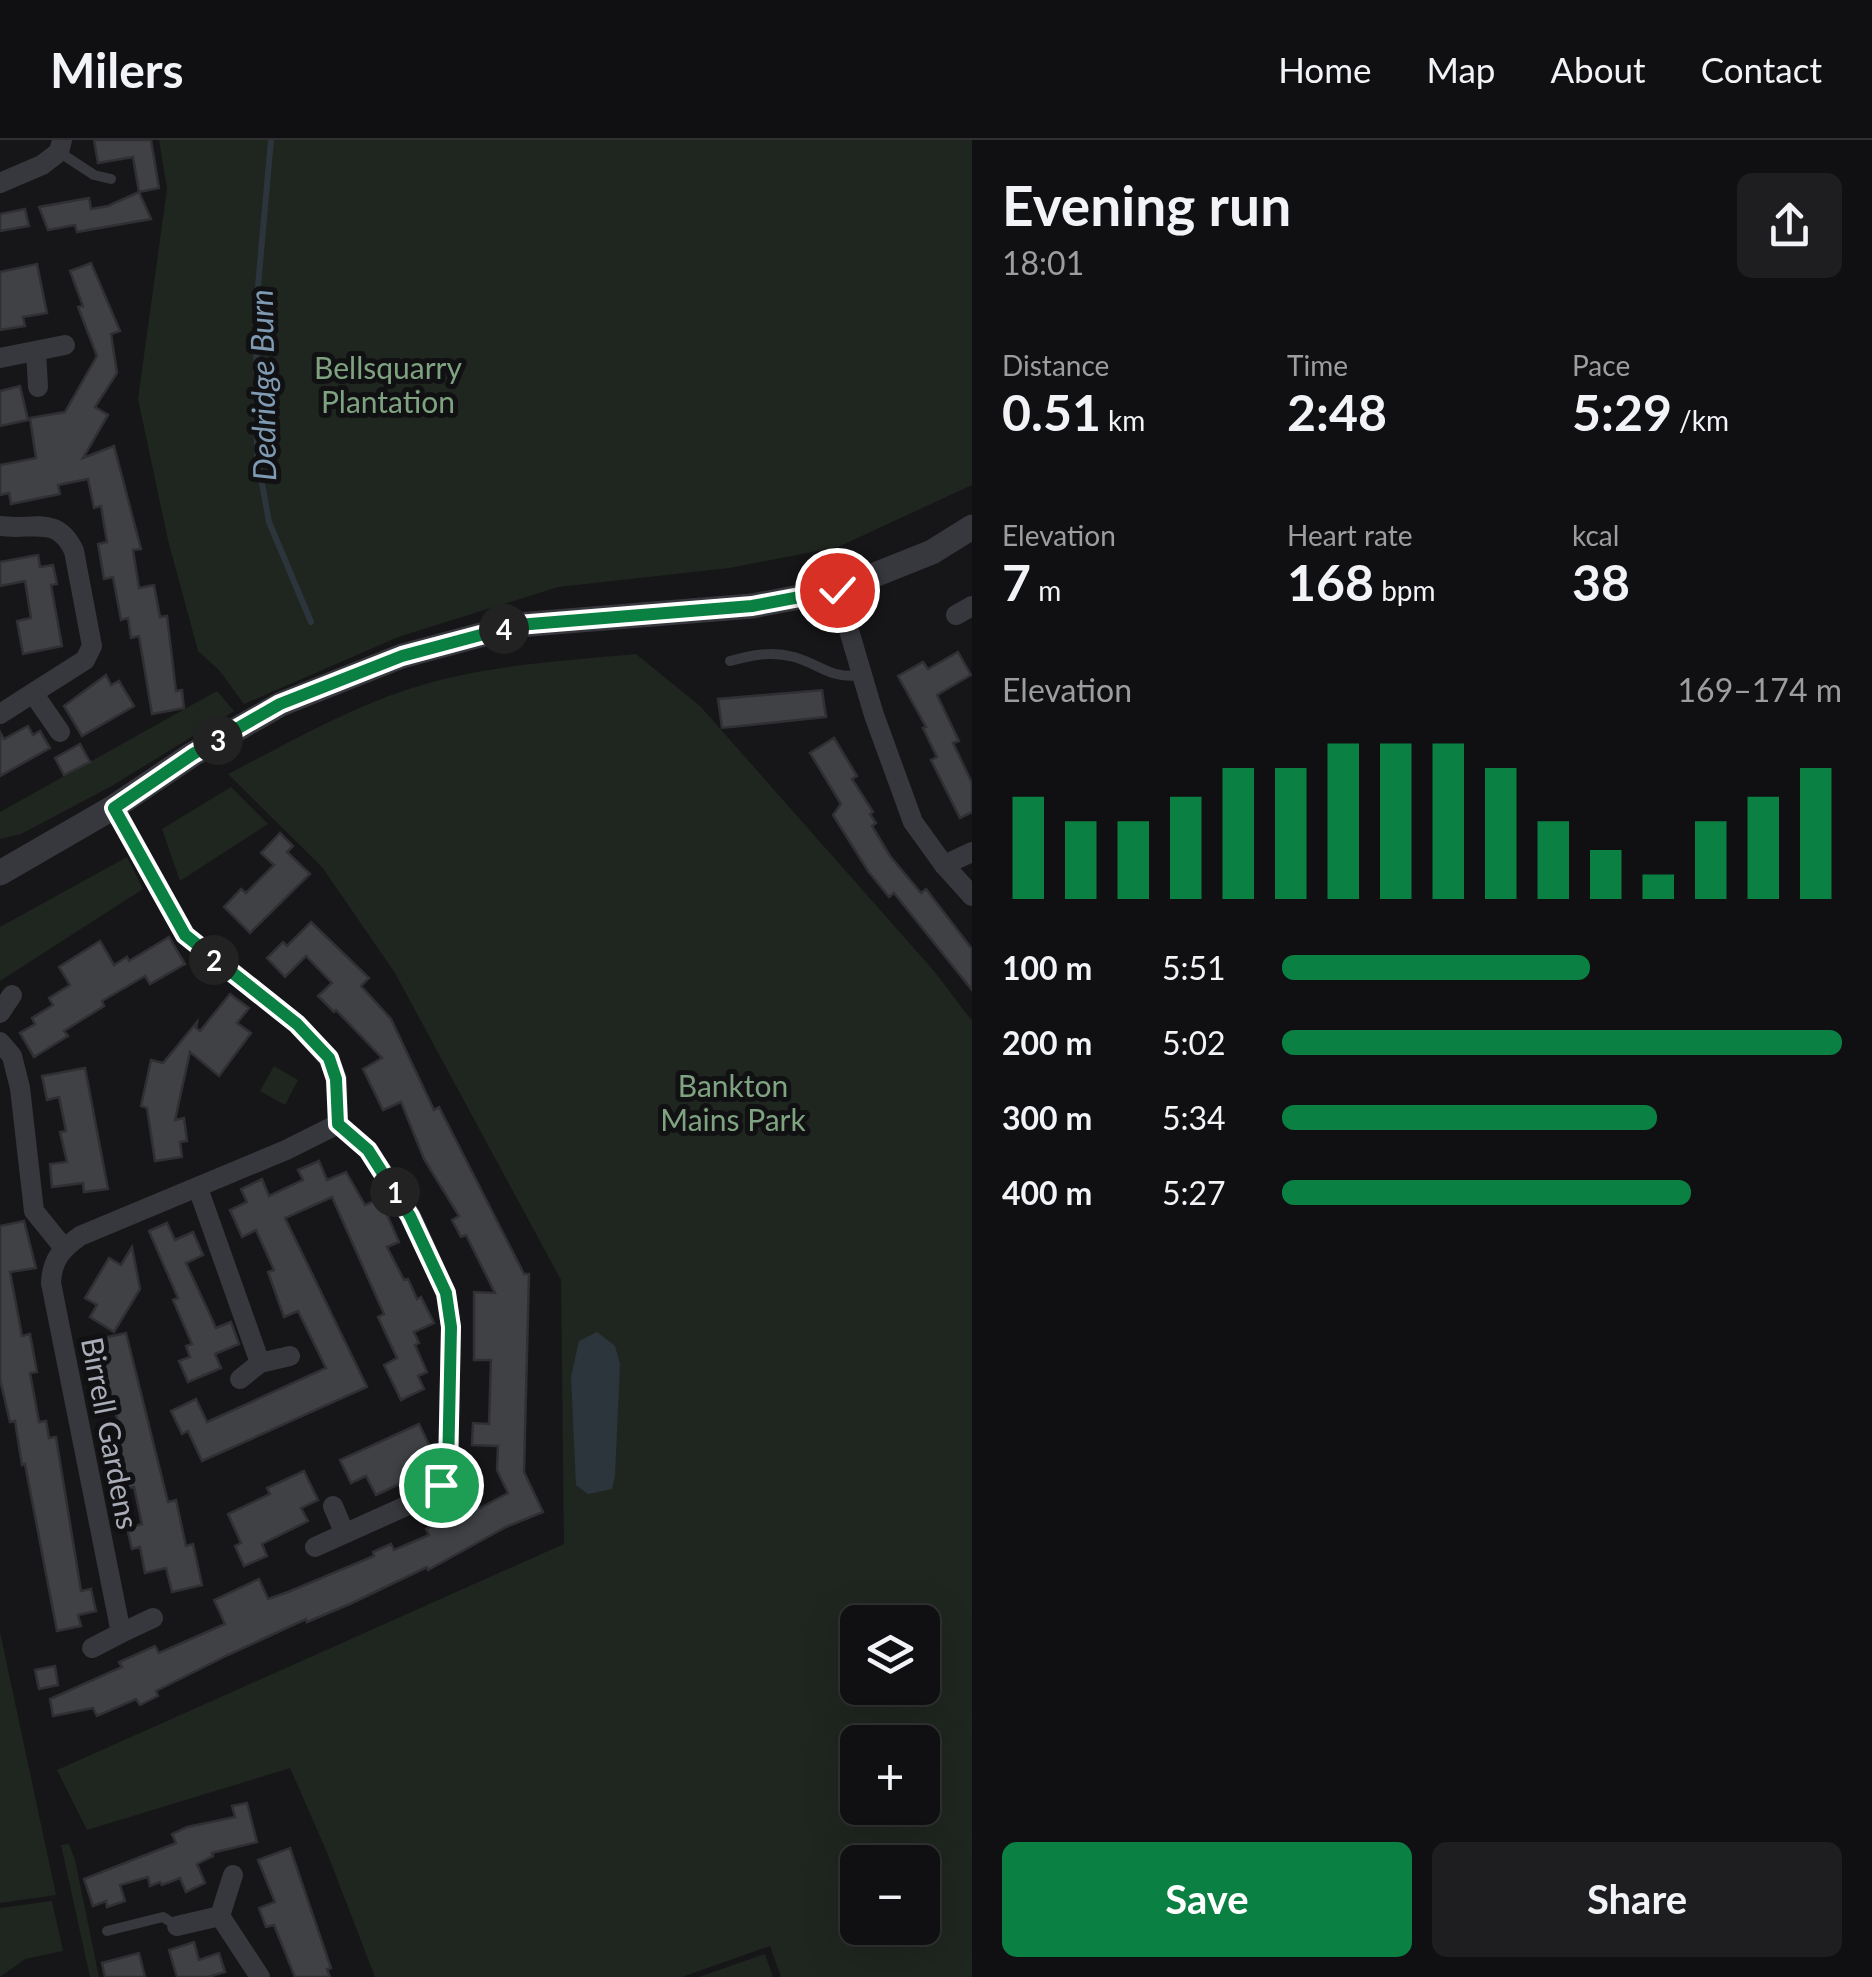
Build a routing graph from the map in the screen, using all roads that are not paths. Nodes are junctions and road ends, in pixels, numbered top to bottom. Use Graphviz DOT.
graph roads {
  1 [pos="60,146"];
  2 [pos="111,178"];
  3 [pos="0,183"];
  4 [pos="66,344"];
  5 [pos="36,352"];
  6 [pos="0,358"];
  7 [pos="38,387"];
  8 [pos="0,526"];
  9 [pos="972,527"];
  10 [pos="837,590"];
  11 [pos="730,660"];
  12 [pos="862,675"];
  13 [pos="33,693"];
  14 [pos="0,714"];
  15 [pos="60,732"];
  16 [pos="114,808"];
  17 [pos="972,852"];
  18 [pos="944,866"];
  19 [pos="0,873"];
  20 [pos="972,896"];
  21 [pos="0,1042"];
  22 [pos="338,1124"];
  23 [pos="198,1188"];
  24 [pos="64,1248"];
  25 [pos="290,1356"];
  26 [pos="260,1363"];
  27 [pos="240,1379"];
  28 [pos="333,1506"];
  29 [pos="344,1532"];
  30 [pos="315,1547"];
  31 [pos="154,1618"];
  32 [pos="121,1633"];
  33 [pos="92,1648"];
  34 [pos="233,1875"];
  35 [pos="220,1916"];
  36 [pos="176,1926"];
  37 [pos="106,1932"];
  38 [pos="260,1977"];
  1 -- 2 [label="lane"];
  1 -- 3 [label="street"];
  4 -- 5 [label="street"];
  5 -- 6 [label="street"];
  5 -- 7 [label="street"];
  8 -- 13 [label="street"];
  9 -- 10 [label="street"];
  10 -- 12 [label="street"];
  10 -- 16 [label="street"];
  11 -- 12 [label="lane"];
  12 -- 18 [label="street"];
  13 -- 14 [label="street"];
  13 -- 15 [label="street"];
  16 -- 19 [label="street"];
  16 -- 22 [label="street"];
  17 -- 18 [label="street"];
  18 -- 20 [label="street"];
  21 -- 24 [label="street"];
  22 -- 23 [label="street"];
  22 -- 29 [label="street"];
  23 -- 24 [label="street"];
  23 -- 26 [label="street"];
  24 -- 32 [label="street, Birrell Gardens"];
  25 -- 26 [label="street"];
  26 -- 27 [label="street"];
  28 -- 29 [label="street"];
  29 -- 30 [label="street"];
  31 -- 32 [label="street"];
  32 -- 33 [label="street"];
  34 -- 35 [label="street"];
  35 -- 36 [label="street"];
  35 -- 38 [label="street"];
  36 -- 37 [label="lane"];
}
